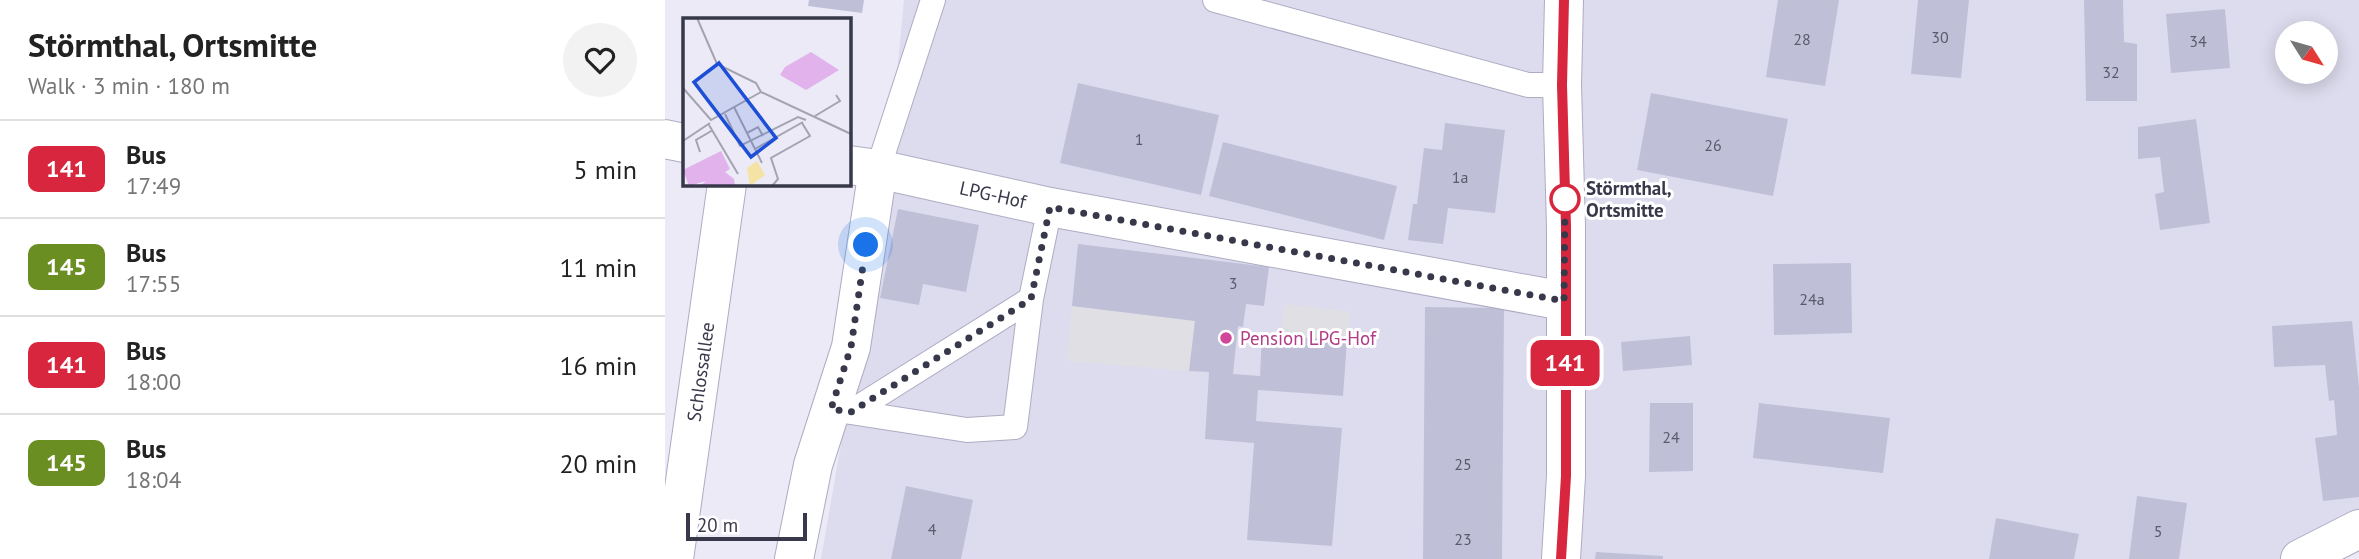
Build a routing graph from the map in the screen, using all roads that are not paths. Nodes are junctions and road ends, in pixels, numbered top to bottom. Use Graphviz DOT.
graph roads {
  1 [pos="933,0"];
  2 [pos="1215,0"];
  3 [pos="1564,0"];
  4 [pos="1562,85"];
  5 [pos="665,139"];
  6 [pos="683,143"];
  7 [pos="863,167"];
  8 [pos="727,186"];
  9 [pos="1050,207"];
  10 [pos="1031,299"];
  11 [pos="1564,301"];
  12 [pos="841,411"];
  13 [pos="2359,529"];
  14 [pos="674,559"];
  15 [pos="794,559"];
  16 [pos="1562,559"];
  17 [pos="2300,559"];
  1 -- 7 [label="lane"];
  2 -- 4 [label="lane"];
  3 -- 4 [label="street"];
  4 -- 11 [label="street"];
  5 -- 6 [label="street"];
  7 -- 9 [label="street, LPG-Hof"];
  7 -- 12 [label="street"];
  8 -- 14 [label="street, Schlossallee"];
  9 -- 10 [label="lane"];
  9 -- 11 [label="street, LPG-Hof"];
  10 -- 12 [label="lane"];
  10 -- 12 [label="lane"];
  11 -- 16 [label="street"];
  12 -- 15 [label="street"];
  13 -- 17 [label="street"];
}
